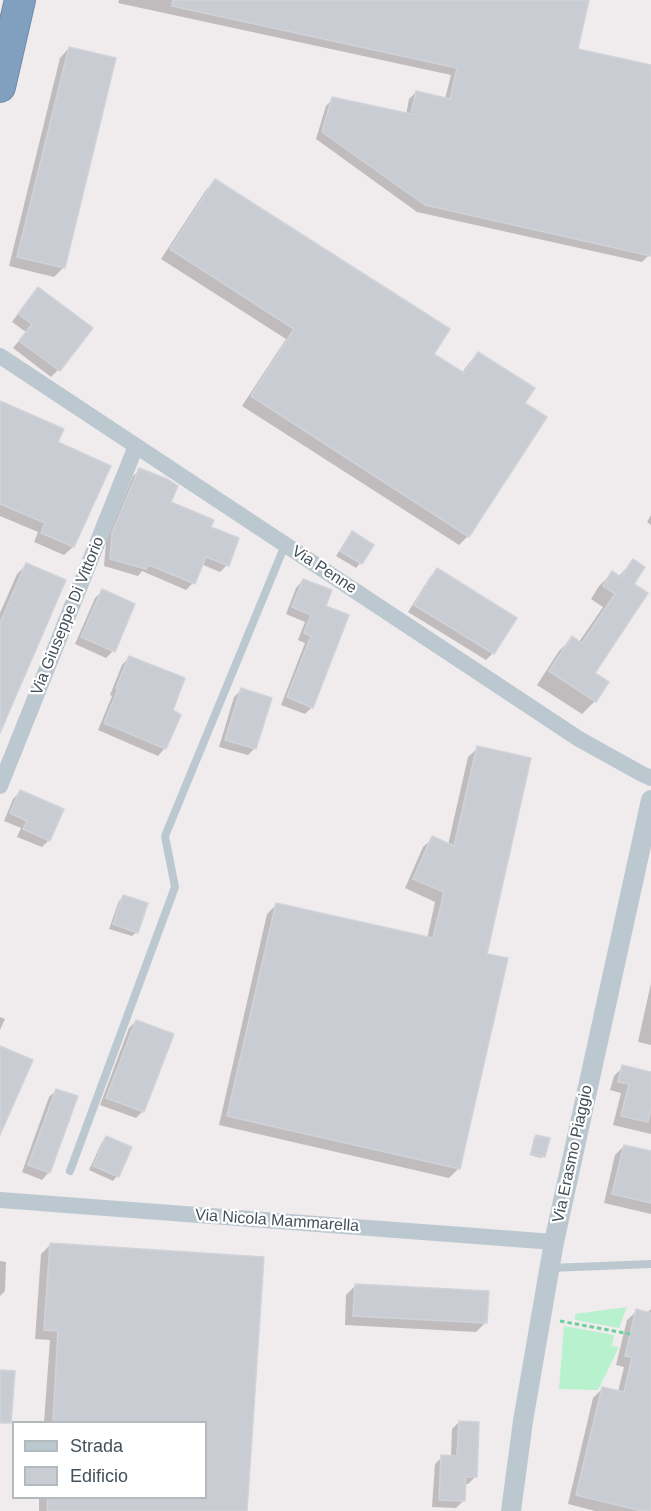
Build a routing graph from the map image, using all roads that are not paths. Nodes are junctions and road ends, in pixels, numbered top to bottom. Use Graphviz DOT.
graph roads {
  1 [pos="20,0"];
  2 [pos="0,87"];
  3 [pos="0,356"];
  4 [pos="136,446"];
  5 [pos="285,545"];
  6 [pos="651,778"];
  7 [pos="0,786"];
  8 [pos="651,800"];
  9 [pos="70,1171"];
  10 [pos="0,1200"];
  11 [pos="554,1242"];
  12 [pos="651,1264"];
  13 [pos="548,1268"];
  14 [pos="511,1511"];
  1 -- 2 [label="highway"];
  3 -- 4 [label="street, Via Penne"];
  4 -- 5 [label="street, Via Penne"];
  4 -- 7 [label="street, Via Giuseppe Di Vittorio"];
  5 -- 6 [label="street, Via Penne"];
  5 -- 9 [label="lane"];
  8 -- 11 [label="street, Via Erasmo Piaggio"];
  10 -- 11 [label="street, Via Nicola Mammarella"];
  11 -- 13 [label="street, Via Erasmo Piaggio"];
  12 -- 13 [label="lane"];
  13 -- 14 [label="street, Via Erasmo Piaggio"];
}
